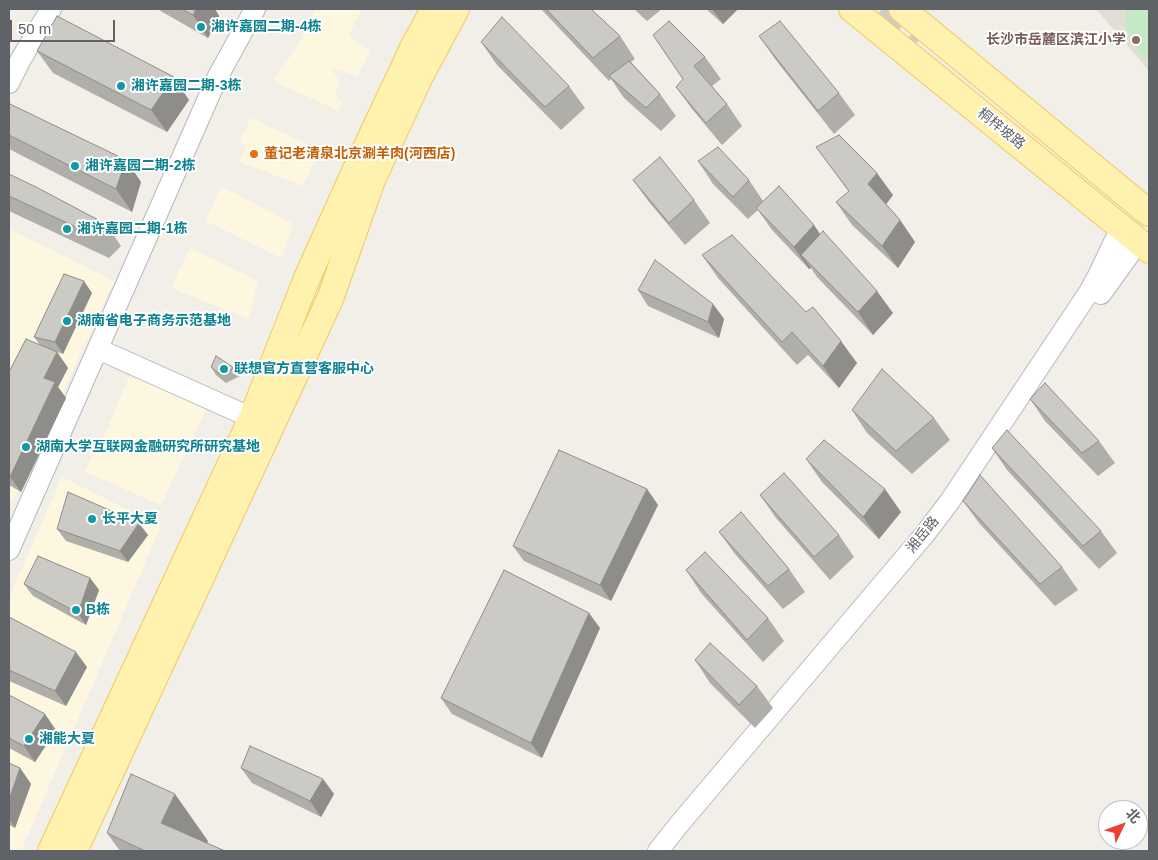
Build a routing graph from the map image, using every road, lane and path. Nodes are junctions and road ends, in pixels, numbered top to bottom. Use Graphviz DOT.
graph roads {
  1 [pos="51,9"];
  2 [pos="255,9"];
  3 [pos="434,9"];
  4 [pos="456,9"];
  5 [pos="852,9"];
  6 [pos="902,9"];
  7 [pos="9,83"];
  8 [pos="1146,202"];
  9 [pos="1140,237"];
  10 [pos="98,350"];
  11 [pos="252,418"];
  12 [pos="9,550"];
  13 [pos="51,851"];
  14 [pos="74,851"];
  15 [pos="658,851"];
  16 [pos="672,851"];
  1 -- 7 [label="street"];
  2 -- 10 [label="street"];
  3 -- 11 [label="main road"];
  4 -- 14 [label="main road"];
  5 -- 9 [label="main road, 桐梓坡路"];
  6 -- 8 [label="main road"];
  8 -- 9 [label="main road, 湘岳路"];
  9 -- 15 [label="street, 湘岳路"];
  9 -- 16 [label="street, 湘岳路"];
  10 -- 11 [label="street"];
  10 -- 12 [label="street"];
  11 -- 13 [label="main road"];
}
